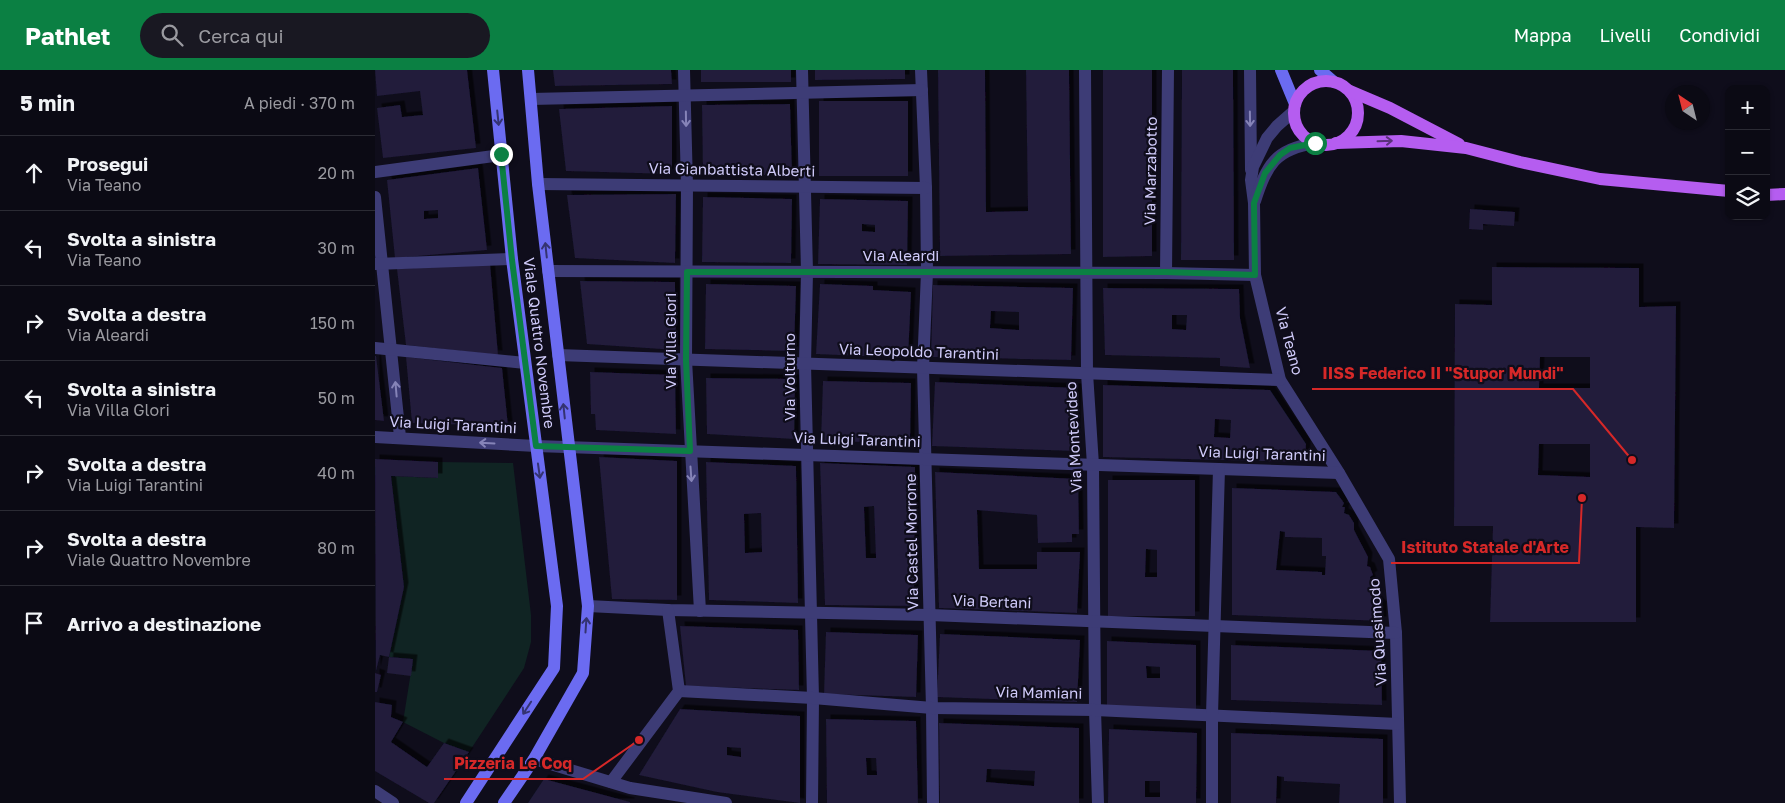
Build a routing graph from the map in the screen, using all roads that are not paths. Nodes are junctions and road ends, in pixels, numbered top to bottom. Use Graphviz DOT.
graph roads {
  1 [pos="493,70"];
  2 [pos="528,70"];
  3 [pos="685,70"];
  4 [pos="802,70"];
  5 [pos="921,70"];
  6 [pos="1085,70"];
  7 [pos="1168,70"];
  8 [pos="1249,70"];
  9 [pos="1281,70"];
  10 [pos="1320,70"];
  11 [pos="1334,82"];
  12 [pos="922,90"];
  13 [pos="1350,91"];
  14 [pos="802,93"];
  15 [pos="685,96"];
  16 [pos="531,99"];
  17 [pos="1294,107"];
  18 [pos="1315,143"];
  19 [pos="1336,143"];
  20 [pos="1466,148"];
  21 [pos="501,154"];
  22 [pos="375,172"];
  23 [pos="1251,180"];
  24 [pos="538,184"];
  25 [pos="687,186"];
  26 [pos="804,187"];
  27 [pos="926,188"];
  28 [pos="1725,191"];
  29 [pos="1785,194"];
  30 [pos="1770,195"];
  31 [pos="375,197"];
  32 [pos="1254,203"];
  33 [pos="512,260"];
  34 [pos="379,264"];
  35 [pos="548,271"];
  36 [pos="687,272"];
  37 [pos="807,272"];
  38 [pos="927,272"];
  39 [pos="1085,272"];
  40 [pos="1166,272"];
  41 [pos="1255,275"];
  42 [pos="375,348"];
  43 [pos="392,350"];
  44 [pos="558,356"];
  45 [pos="686,360"];
  46 [pos="525,362"];
  47 [pos="805,364"];
  48 [pos="923,368"];
  49 [pos="1087,374"];
  50 [pos="1280,380"];
  51 [pos="375,437"];
  52 [pos="400,437"];
  53 [pos="536,446"];
  54 [pos="568,447"];
  55 [pos="690,451"];
  56 [pos="807,455"];
  57 [pos="927,459"];
  58 [pos="1093,464"];
  59 [pos="1219,469"];
  60 [pos="1339,473"];
  61 [pos="587,606"];
  62 [pos="667,610"];
  63 [pos="700,611"];
  64 [pos="812,613"];
  65 [pos="930,615"];
  66 [pos="1095,622"];
  67 [pos="1213,625"];
  68 [pos="1396,633"];
  69 [pos="679,691"];
  70 [pos="813,698"];
  71 [pos="932,708"];
  72 [pos="1095,710"];
  73 [pos="1211,715"];
  74 [pos="1398,724"];
  75 [pos="534,759"];
  76 [pos="611,782"];
  77 [pos="375,791"];
  78 [pos="393,803"];
  79 [pos="466,803"];
  80 [pos="504,803"];
  81 [pos="726,803"];
  82 [pos="813,803"];
  83 [pos="933,803"];
  84 [pos="1098,803"];
  85 [pos="1213,803"];
  86 [pos="1400,803"];
  1 -- 21 [label="main road, Viale Quattro Novembre, one-way"];
  2 -- 16 [label="main road, Viale Quattro Novembre"];
  3 -- 15 [label="street, Via Villa Glori"];
  4 -- 14 [label="street, Via Volturno"];
  5 -- 12 [label="street, Via Castel Morrone"];
  6 -- 39 [label="street, Via Montevideo"];
  7 -- 40 [label="street, Via Marzabotto"];
  8 -- 23 [label="street, Via Teano, one-way"];
  9 -- 17 [label="main road"];
  10 -- 11 [label="main road"];
  11 -- 13 [label="main road"];
  11 -- 17 [label="main road"];
  12 -- 14 [label="street"];
  12 -- 27 [label="street, Via Castel Morrone"];
  13 -- 19 [label="main road"];
  13 -- 20 [label="main road"];
  14 -- 15 [label="street"];
  14 -- 26 [label="street, Via Volturno"];
  15 -- 16 [label="street"];
  15 -- 25 [label="street, Via Villa Glori, one-way"];
  16 -- 24 [label="main road, Viale Quattro Novembre"];
  17 -- 18 [label="main road"];
  17 -- 23 [label="street, Via Teano"];
  18 -- 19 [label="main road"];
  18 -- 32 [label="street, Via Teano"];
  19 -- 20 [label="main road, one-way"];
  20 -- 28 [label="main road"];
  21 -- 22 [label="street"];
  21 -- 33 [label="main road, Viale Quattro Novembre"];
  23 -- 32 [label="street, Via Teano"];
  24 -- 25 [label="street, Via Gianbattista Alberti"];
  35 -- 24 [label="main road, Viale Quattro Novembre, one-way"];
  25 -- 26 [label="street, Via Gianbattista Alberti"];
  25 -- 36 [label="street, Via Villa Glori"];
  26 -- 27 [label="street, Via Gianbattista Alberti"];
  26 -- 37 [label="street, Via Volturno"];
  27 -- 38 [label="street, Via Castel Morrone"];
  29 -- 30 [label="main road"];
  31 -- 34 [label="street"];
  32 -- 41 [label="street, Via Teano"];
  33 -- 34 [label="street"];
  33 -- 46 [label="main road, Viale Quattro Novembre"];
  34 -- 43 [label="street"];
  35 -- 36 [label="street, Via Aleardi"];
  35 -- 44 [label="main road, Viale Quattro Novembre"];
  36 -- 37 [label="street, Via Aleardi"];
  36 -- 45 [label="street, Via Villa Glori"];
  37 -- 38 [label="street, Via Aleardi"];
  37 -- 47 [label="street, Via Volturno"];
  38 -- 39 [label="street, Via Aleardi"];
  38 -- 48 [label="street, Via Castel Morrone"];
  39 -- 40 [label="street, Via Aleardi"];
  39 -- 49 [label="street, Via Montevideo"];
  40 -- 41 [label="street, Via Aleardi"];
  41 -- 50 [label="street, Via Teano"];
  42 -- 43 [label="street"];
  43 -- 46 [label="street"];
  52 -- 43 [label="street, one-way"];
  44 -- 45 [label="street, Via Leopoldo Tarantini"];
  54 -- 44 [label="main road, Viale Quattro Novembre, one-way"];
  45 -- 47 [label="street, Via Leopoldo Tarantini"];
  45 -- 55 [label="street, Via Villa Glori"];
  46 -- 53 [label="main road, Viale Quattro Novembre"];
  47 -- 48 [label="street, Via Leopoldo Tarantini"];
  47 -- 56 [label="street, Via Volturno"];
  48 -- 49 [label="street, Via Leopoldo Tarantini"];
  48 -- 57 [label="street, Via Castel Morrone"];
  49 -- 50 [label="street, Via Leopoldo Tarantini"];
  49 -- 58 [label="street, Via Montevideo"];
  50 -- 60 [label="street, Via Teano"];
  51 -- 52 [label="street, Via Luigi Tarantini"];
  53 -- 52 [label="street, Via Luigi Tarantini, one-way"];
  53 -- 54 [label="street, Via Luigi Tarantini"];
  53 -- 79 [label="main road, Viale Quattro Novembre, one-way"];
  54 -- 55 [label="street, Via Luigi Tarantini"];
  54 -- 61 [label="main road, Viale Quattro Novembre"];
  55 -- 56 [label="street, Via Luigi Tarantini"];
  55 -- 63 [label="street, Via Villa Glori, one-way"];
  56 -- 57 [label="street, Via Luigi Tarantini"];
  56 -- 64 [label="street, Via Volturno"];
  57 -- 58 [label="street, Via Luigi Tarantini"];
  57 -- 65 [label="street, Via Castel Morrone"];
  58 -- 59 [label="street, Via Luigi Tarantini"];
  58 -- 66 [label="street, Via Montevideo"];
  59 -- 60 [label="street, Via Luigi Tarantini"];
  59 -- 67 [label="street"];
  60 -- 68 [label="street, Via Quasimodo"];
  61 -- 62 [label="street, Via Bertani"];
  75 -- 61 [label="main road, Viale Quattro Novembre, one-way"];
  62 -- 63 [label="street, Via Bertani"];
  62 -- 69 [label="street"];
  63 -- 64 [label="street, Via Bertani"];
  64 -- 65 [label="street, Via Bertani"];
  64 -- 70 [label="street, Via Volturno"];
  65 -- 66 [label="street, Via Bertani"];
  65 -- 71 [label="street, Via Castel Morrone"];
  66 -- 67 [label="street, Via Bertani"];
  66 -- 72 [label="street, Via Montevideo"];
  67 -- 68 [label="street, Via Bertani"];
  67 -- 73 [label="street"];
  68 -- 74 [label="street, Via Quasimodo"];
  69 -- 70 [label="street, Via Mamiani"];
  69 -- 76 [label="street"];
  70 -- 71 [label="street, Via Mamiani"];
  70 -- 82 [label="street, Via Volturno"];
  71 -- 72 [label="street, Via Mamiani"];
  71 -- 83 [label="street, Via Castel Morrone"];
  72 -- 73 [label="street, Via Mamiani"];
  72 -- 84 [label="street, Via Montevideo"];
  73 -- 74 [label="street, Via Mamiani"];
  73 -- 85 [label="street"];
  74 -- 86 [label="street, Via Quasimodo"];
  75 -- 76 [label="street"];
  75 -- 80 [label="main road, Viale Quattro Novembre"];
  76 -- 81 [label="street"];
  77 -- 78 [label="street"];
}
